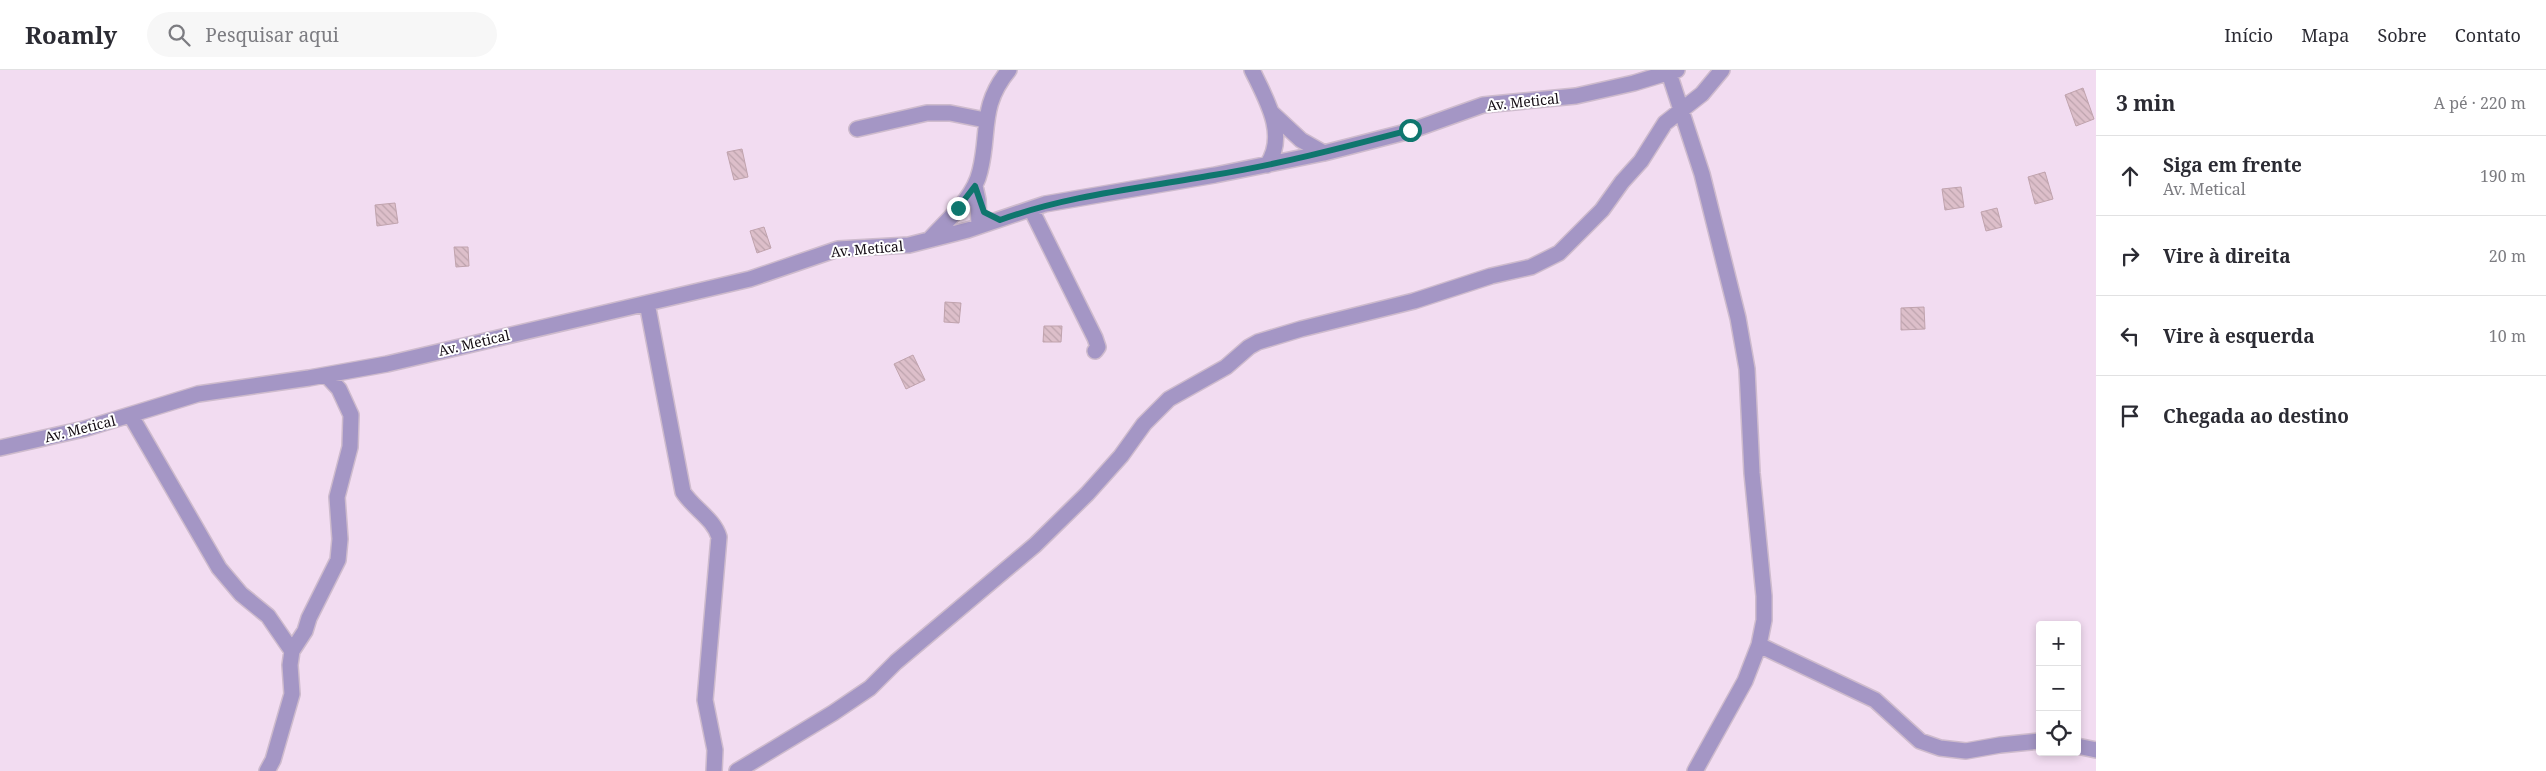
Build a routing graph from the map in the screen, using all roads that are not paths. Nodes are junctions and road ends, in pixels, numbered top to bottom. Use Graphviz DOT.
graph roads {
  1 [pos="1009,70"];
  2 [pos="1252,70"];
  3 [pos="1722,70"];
  4 [pos="1671,71"];
  5 [pos="1681,110"];
  6 [pos="1272,113"];
  7 [pos="985,120"];
  8 [pos="857,129"];
  9 [pos="1324,154"];
  10 [pos="1267,166"];
  11 [pos="976,193"];
  12 [pos="1031,209"];
  13 [pos="1000,220"];
  14 [pos="979,226"];
  15 [pos="930,239"];
  16 [pos="647,303"];
  17 [pos="1095,351"];
  18 [pos="327,376"];
  19 [pos="131,416"];
  20 [pos="0,448"];
  21 [pos="1759,645"];
  22 [pos="292,651"];
  23 [pos="2036,741"];
  24 [pos="2081,747"];
  25 [pos="2096,750"];
  26 [pos="267,771"];
  27 [pos="714,771"];
  28 [pos="737,771"];
  29 [pos="1695,771"];
  1 -- 7 [label="street"];
  2 -- 6 [label="street"];
  3 -- 5 [label="street"];
  4 -- 5 [label="street"];
  4 -- 9 [label="street, Av. Metical"];
  5 -- 21 [label="street"];
  5 -- 28 [label="street"];
  6 -- 9 [label="street"];
  6 -- 10 [label="street"];
  7 -- 8 [label="street"];
  7 -- 11 [label="street"];
  9 -- 10 [label="street, Av. Metical"];
  10 -- 12 [label="street, Av. Metical"];
  11 -- 13 [label="street"];
  11 -- 14 [label="street"];
  11 -- 15 [label="street"];
  12 -- 13 [label="street, Av. Metical"];
  12 -- 17 [label="street"];
  13 -- 14 [label="street, Av. Metical"];
  14 -- 15 [label="street, Av. Metical"];
  15 -- 16 [label="street, Av. Metical"];
  16 -- 18 [label="street, Av. Metical"];
  16 -- 27 [label="street"];
  18 -- 19 [label="street, Av. Metical"];
  18 -- 22 [label="street"];
  19 -- 20 [label="street, Av. Metical"];
  19 -- 22 [label="street"];
  21 -- 23 [label="street"];
  21 -- 29 [label="street"];
  22 -- 26 [label="street"];
  24 -- 25 [label="street"];
}
